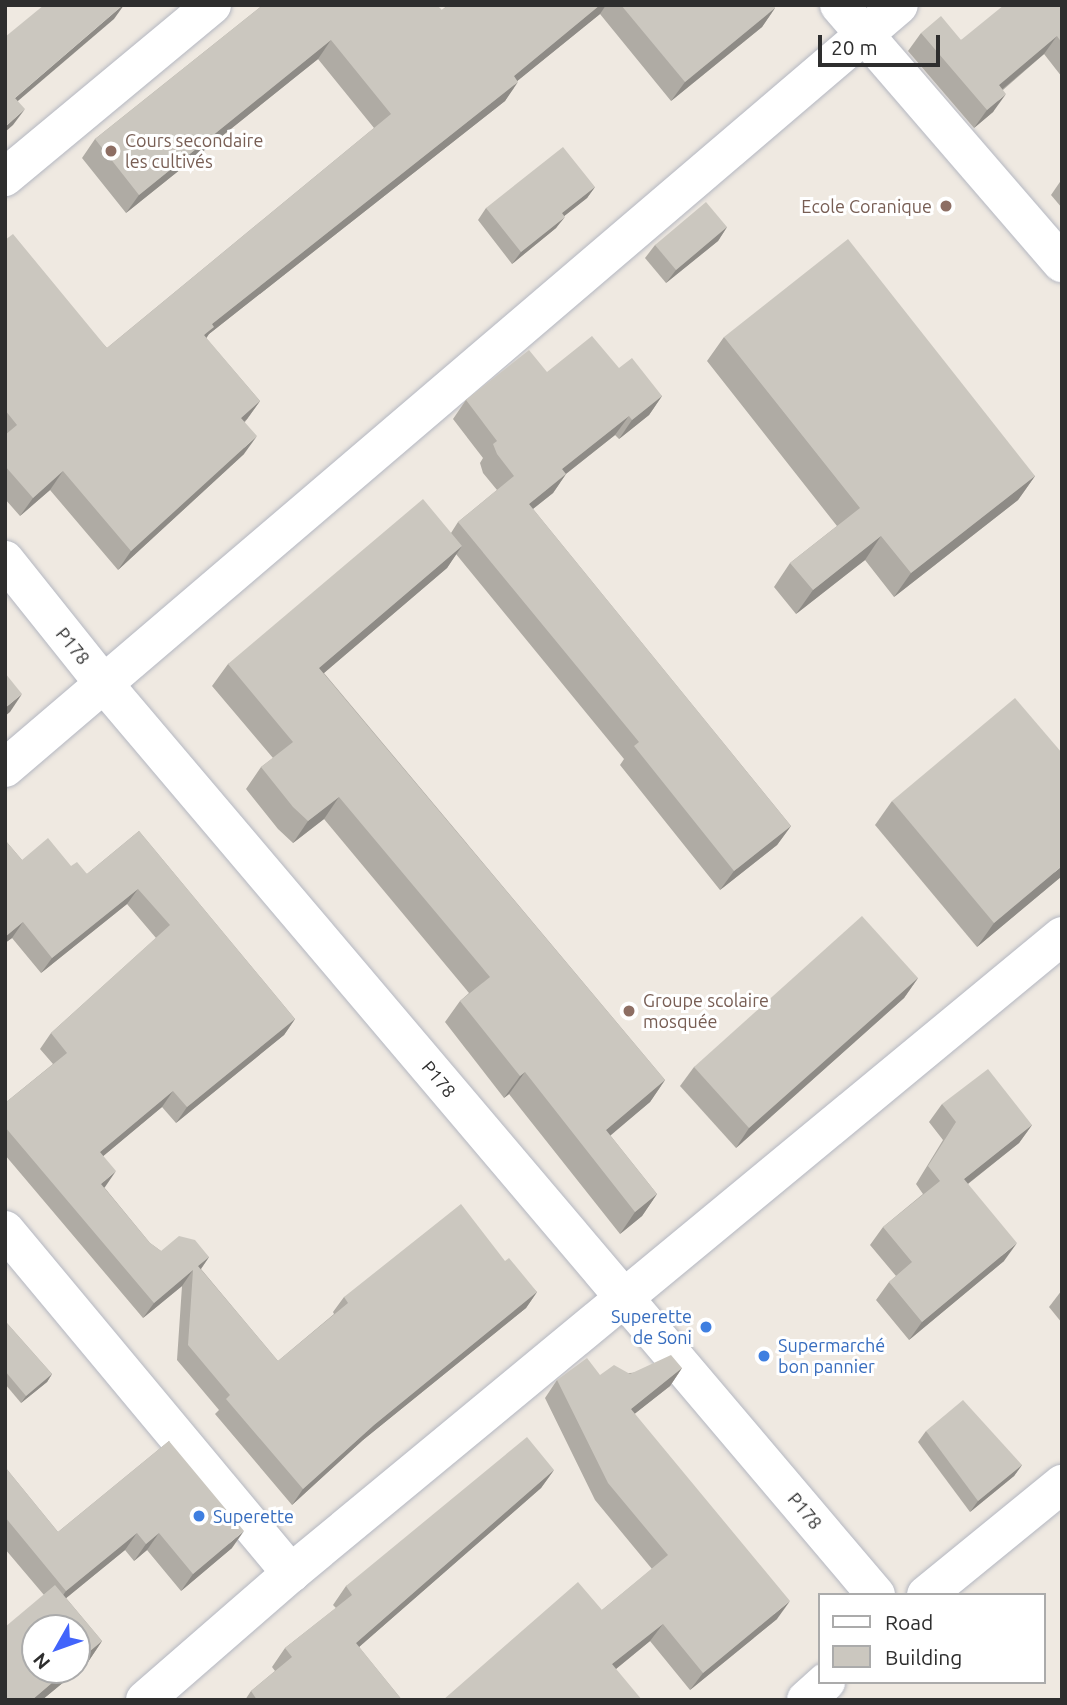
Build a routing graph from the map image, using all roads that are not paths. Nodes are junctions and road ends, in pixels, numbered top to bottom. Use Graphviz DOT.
graph roads {
  1 [pos="212,5"];
  2 [pos="839,5"];
  3 [pos="899,5"];
  4 [pos="864,36"];
  5 [pos="5,177"];
  6 [pos="1062,263"];
  7 [pos="5,560"];
  8 [pos="104,684"];
  9 [pos="5,768"];
  10 [pos="1062,936"];
  11 [pos="5,1230"];
  12 [pos="625,1298"];
  13 [pos="1062,1483"];
  14 [pos="291,1573"];
  15 [pos="874,1593"];
  16 [pos="928,1593"];
  17 [pos="824,1684"];
  18 [pos="162,1695"];
  19 [pos="806,1700"];
  1 -- 5 [label="street"];
  2 -- 4 [label="street"];
  3 -- 4 [label="street"];
  4 -- 6 [label="street"];
  4 -- 8 [label="street"];
  7 -- 8 [label="street, P178"];
  8 -- 9 [label="street"];
  8 -- 12 [label="street, P178"];
  10 -- 12 [label="street"];
  11 -- 14 [label="street"];
  12 -- 14 [label="street"];
  12 -- 15 [label="street, P178"];
  13 -- 16 [label="street"];
  14 -- 18 [label="street"];
  17 -- 19 [label="street"];
}
